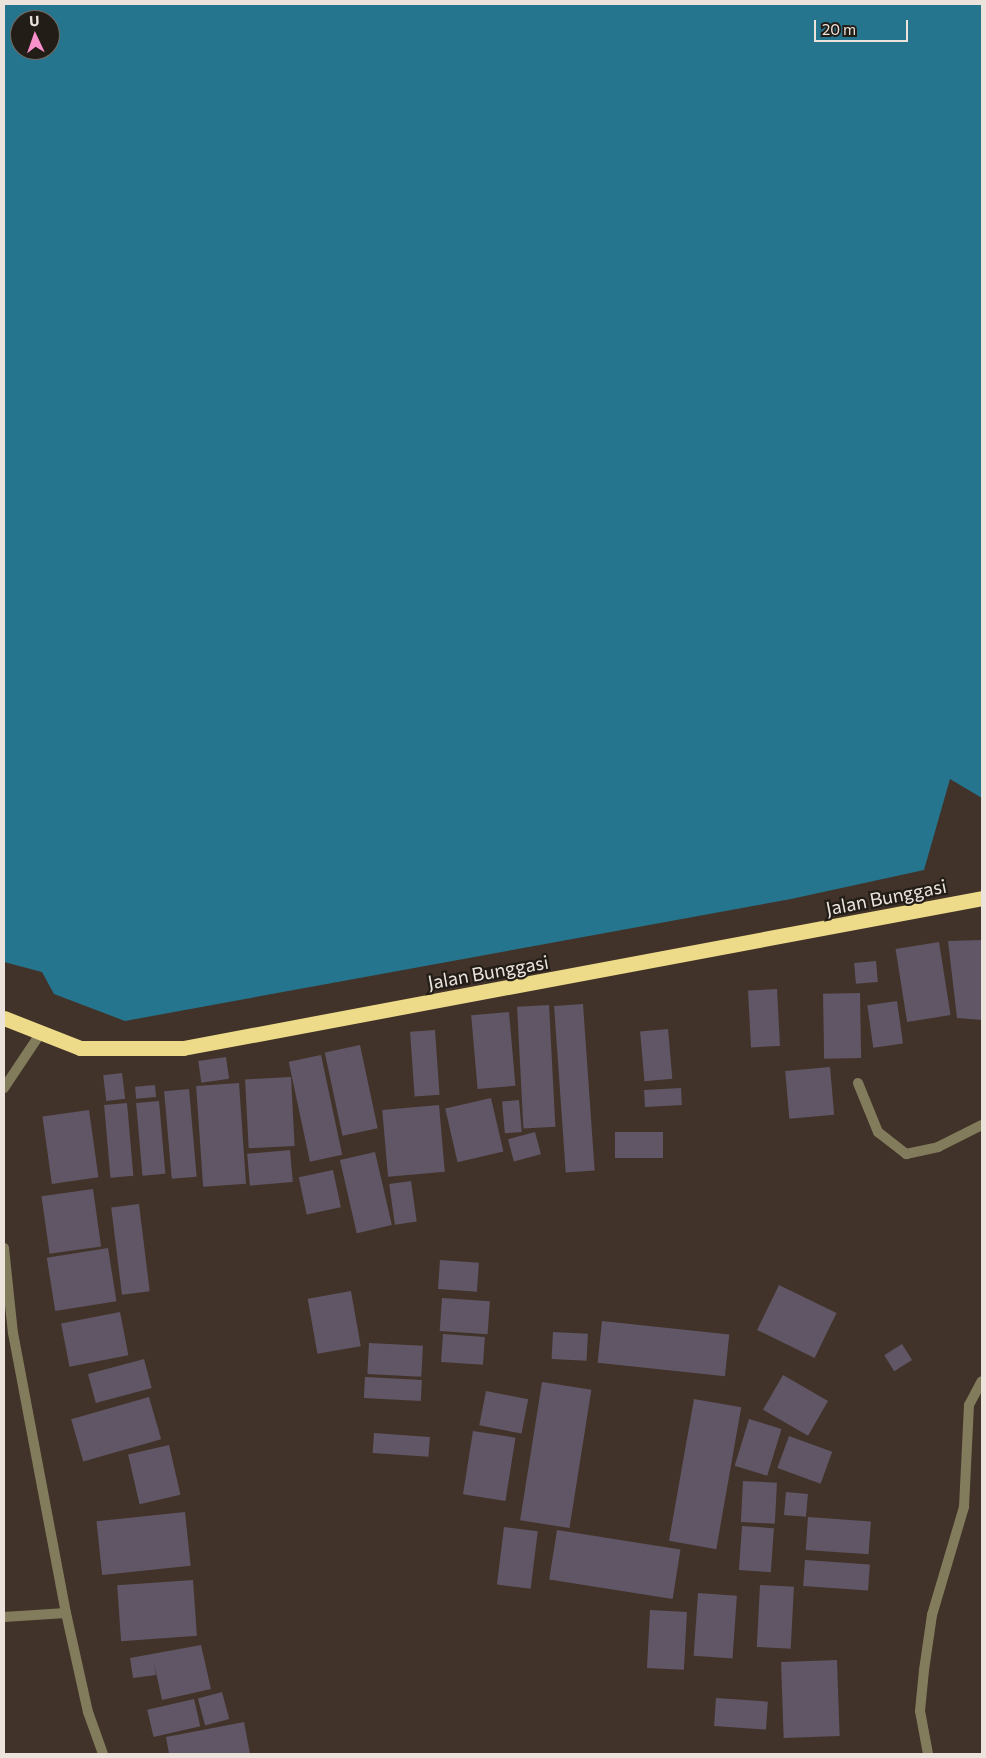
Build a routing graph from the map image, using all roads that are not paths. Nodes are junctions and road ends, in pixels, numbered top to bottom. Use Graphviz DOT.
graph roads {
  1 [pos="982,898"];
  2 [pos="4,1018"];
  3 [pos="40,1034"];
  4 [pos="858,1083"];
  5 [pos="4,1088"];
  6 [pos="982,1125"];
  7 [pos="4,1248"];
  8 [pos="982,1381"];
  9 [pos="66,1612"];
  10 [pos="4,1617"];
  11 [pos="103,1754"];
  12 [pos="928,1754"];
  1 -- 3 [label="highway, Jalan Bunggasi"];
  2 -- 3 [label="highway, Jalan Bunggasi"];
  3 -- 5 [label="street"];
  4 -- 6 [label="street"];
  7 -- 9 [label="street"];
  8 -- 12 [label="street"];
  9 -- 10 [label="street"];
  9 -- 11 [label="street"];
}
